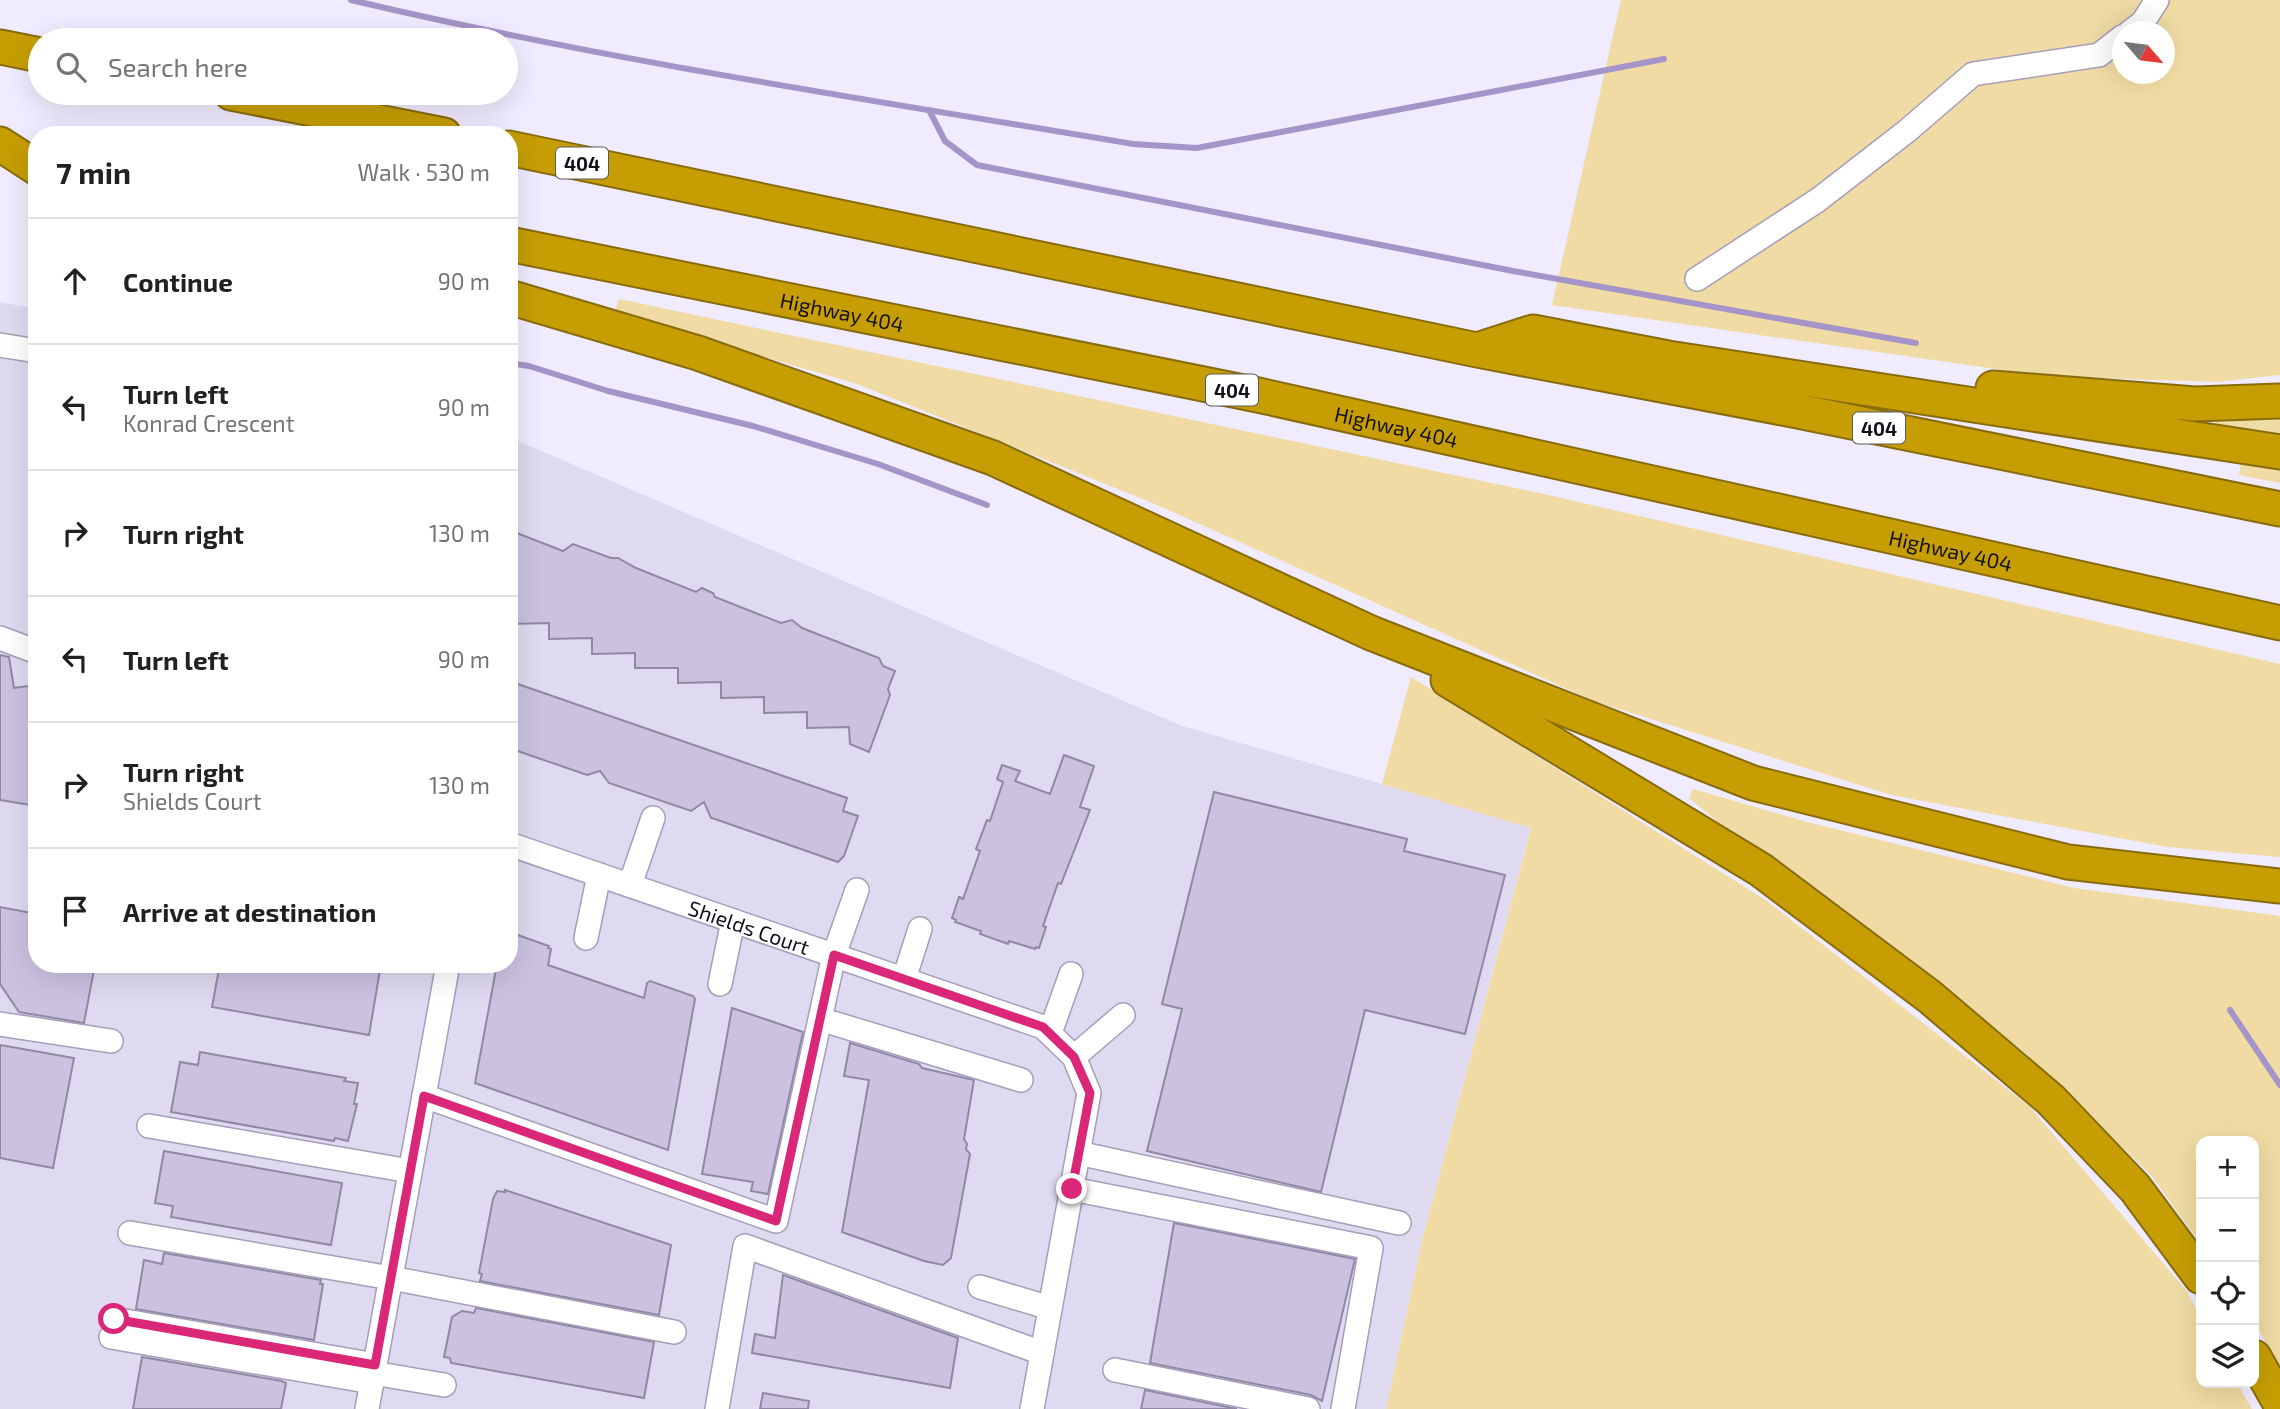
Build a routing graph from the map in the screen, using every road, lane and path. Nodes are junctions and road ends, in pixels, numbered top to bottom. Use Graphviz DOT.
graph roads {
  1 [pos="2157,0"];
  2 [pos="2144,21"];
  3 [pos="2112,45"];
  4 [pos="0,47"];
  5 [pos="28,53"];
  6 [pos="292,105"];
  7 [pos="398,126"];
  8 [pos="0,144"];
  9 [pos="28,149"];
  10 [pos="518,150"];
  11 [pos="28,162"];
  12 [pos="518,246"];
  13 [pos="1697,279"];
  14 [pos="518,300"];
  15 [pos="0,345"];
  16 [pos="28,350"];
  17 [pos="1477,350"];
  18 [pos="1854,387"];
  19 [pos="2280,401"];
  20 [pos="2280,452"];
  21 [pos="2280,509"];
  22 [pos="2280,623"];
  23 [pos="1371,633"];
  24 [pos="0,638"];
  25 [pos="28,649"];
  26 [pos="653,818"];
  27 [pos="518,847"];
  28 [pos="600,875"];
  29 [pos="630,886"];
  30 [pos="2280,886"];
  31 [pos="857,890"];
  32 [pos="733,920"];
  33 [pos="920,929"];
  34 [pos="586,938"];
  35 [pos="841,957"];
  36 [pos="446,973"];
  37 [pos="1071,974"];
  38 [pos="904,979"];
  39 [pos="719,984"];
  40 [pos="1123,1016"];
  41 [pos="834,1023"];
  42 [pos="0,1024"];
  43 [pos="1050,1033"];
  44 [pos="111,1041"];
  45 [pos="1074,1057"];
  46 [pos="1021,1080"];
  47 [pos="424,1096"];
  48 [pos="148,1133"];
  49 [pos="1078,1153"];
  50 [pos="409,1179"];
  51 [pos="1072,1189"];
  52 [pos="1399,1223"];
  53 [pos="789,1226"];
  54 [pos="130,1233"];
  55 [pos="2196,1270"];
  56 [pos="391,1278"];
  57 [pos="980,1287"];
  58 [pos="1050,1308"];
  59 [pos="113,1328"];
  60 [pos="674,1332"];
  61 [pos="1042,1353"];
  62 [pos="2259,1366"];
  63 [pos="1115,1370"];
  64 [pos="373,1373"];
  65 [pos="444,1385"];
  66 [pos="2280,1403"];
  67 [pos="367,1409"];
  68 [pos="717,1409"];
  69 [pos="1032,1409"];
  70 [pos="1308,1409"];
  71 [pos="1343,1409"];
  1 -- 2 [label="street"];
  3 -- 13 [label="street"];
  4 -- 5 [label="highway"];
  6 -- 7 [label="highway"];
  8 -- 9 [label="highway"];
  8 -- 11 [label="highway"];
  10 -- 17 [label="highway, 404"];
  12 -- 22 [label="highway, Highway 404 / 404"];
  14 -- 23 [label="highway"];
  15 -- 16 [label="street"];
  17 -- 18 [label="highway"];
  17 -- 21 [label="highway, 404"];
  18 -- 19 [label="highway"];
  18 -- 20 [label="highway"];
  23 -- 30 [label="highway"];
  23 -- 55 [label="highway"];
  24 -- 25 [label="street"];
  26 -- 29 [label="street"];
  27 -- 28 [label="street, Shields Court"];
  28 -- 29 [label="street, Shields Court"];
  28 -- 34 [label="street"];
  29 -- 32 [label="street, Shields Court"];
  31 -- 35 [label="street"];
  32 -- 35 [label="street, Shields Court"];
  32 -- 39 [label="street"];
  33 -- 38 [label="street"];
  35 -- 38 [label="street, Shields Court"];
  35 -- 41 [label="street"];
  35 -- 47 [label="street"];
  36 -- 47 [label="street"];
  37 -- 43 [label="street"];
  38 -- 43 [label="street, Shields Court"];
  40 -- 45 [label="street"];
  41 -- 46 [label="street"];
  41 -- 53 [label="street"];
  42 -- 44 [label="street"];
  43 -- 45 [label="street, Shields Court"];
  45 -- 49 [label="street, Shields Court"];
  47 -- 50 [label="street"];
  48 -- 50 [label="street"];
  49 -- 51 [label="street, Shields Court"];
  49 -- 52 [label="street"];
  50 -- 56 [label="street"];
  51 -- 58 [label="street, Shields Court"];
  51 -- 71 [label="street"];
  54 -- 56 [label="street"];
  56 -- 60 [label="street"];
  56 -- 64 [label="street"];
  57 -- 58 [label="street"];
  58 -- 61 [label="street, Shields Court"];
  59 -- 64 [label="street"];
  61 -- 68 [label="street"];
  61 -- 69 [label="street, Shields Court"];
  62 -- 66 [label="highway"];
  63 -- 70 [label="street"];
  64 -- 65 [label="street"];
  64 -- 67 [label="street"];
}
